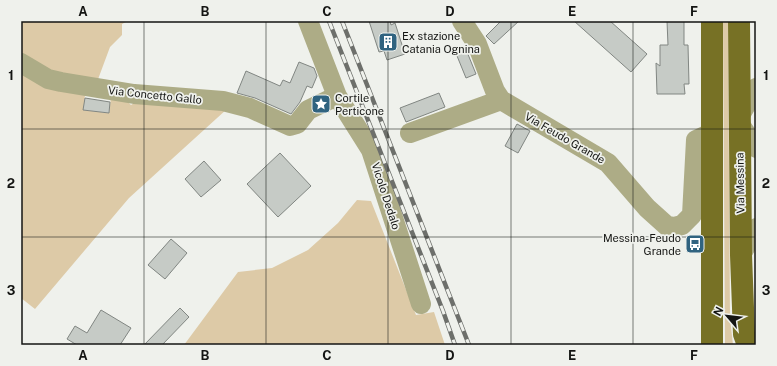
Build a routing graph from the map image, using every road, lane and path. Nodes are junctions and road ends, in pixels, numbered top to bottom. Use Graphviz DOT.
graph roads {
  1 [pos="308,21"];
  2 [pos="462,21"];
  3 [pos="712,21"];
  4 [pos="739,21"];
  5 [pos="21,63"];
  6 [pos="756,88"];
  7 [pos="337,96"];
  8 [pos="501,100"];
  9 [pos="739,120"];
  10 [pos="410,133"];
  11 [pos="711,133"];
  12 [pos="756,148"];
  13 [pos="756,228"];
  14 [pos="741,255"];
  15 [pos="421,304"];
  16 [pos="746,341"];
  17 [pos="712,345"];
  1 -- 7 [label="street, Vicolo Dedalo"];
  2 -- 8 [label="street"];
  3 -- 11 [label="main road"];
  4 -- 9 [label="main road, Via Messina"];
  5 -- 7 [label="street, Via Concetto Gallo"];
  6 -- 9 [label="street"];
  7 -- 15 [label="street, Vicolo Dedalo"];
  8 -- 10 [label="street"];
  8 -- 11 [label="street, Via Feudo Grande"];
  9 -- 12 [label="street"];
  9 -- 14 [label="main road, Via Messina"];
  11 -- 17 [label="main road"];
  13 -- 14 [label="street"];
  14 -- 16 [label="main road, Via Messina"];
}
